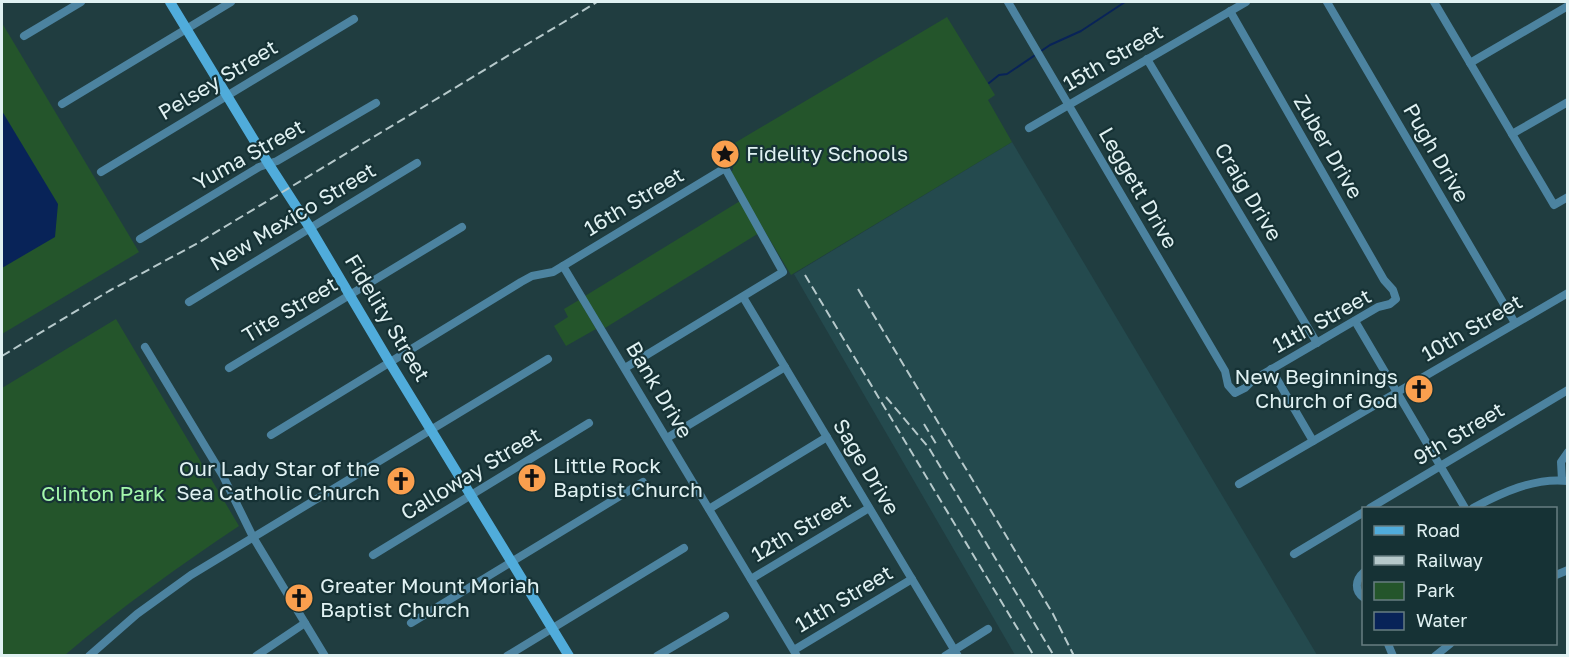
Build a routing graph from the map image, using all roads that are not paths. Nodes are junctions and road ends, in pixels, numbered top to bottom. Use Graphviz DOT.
graph roads {
  1 [pos="81,2"];
  2 [pos="170,2"];
  3 [pos="231,2"];
  4 [pos="1008,2"];
  5 [pos="1246,2"];
  6 [pos="1327,2"];
  7 [pos="1434,2"];
  8 [pos="1568,6"];
  9 [pos="1230,11"];
  10 [pos="354,19"];
  11 [pos="187,28"];
  12 [pos="24,36"];
  13 [pos="1148,59"];
  14 [pos="1470,63"];
  15 [pos="228,95"];
  16 [pos="1568,102"];
  17 [pos="376,103"];
  18 [pos="62,104"];
  19 [pos="1069,105"];
  20 [pos="1029,128"];
  21 [pos="1512,134"];
  22 [pos="268,163"];
  23 [pos="417,163"];
  24 [pos="101,172"];
  25 [pos="1568,197"];
  26 [pos="462,227"];
  27 [pos="310,228"];
  28 [pos="141,240"];
  29 [pos="563,266"];
  30 [pos="1568,293"];
  31 [pos="350,295"];
  32 [pos="743,297"];
  33 [pos="1396,299"];
  34 [pos="189,302"];
  35 [pos="1355,321"];
  36 [pos="1515,323"];
  37 [pos="1317,343"];
  38 [pos="145,347"];
  39 [pos="548,359"];
  40 [pos="390,363"];
  41 [pos="785,367"];
  42 [pos="229,368"];
  43 [pos="624,368"];
  44 [pos="1271,369"];
  45 [pos="1568,390"];
  46 [pos="1397,392"];
  47 [pos="1235,393"];
  48 [pos="589,423"];
  49 [pos="431,429"];
  50 [pos="272,435"];
  51 [pos="667,438"];
  52 [pos="827,438"];
  53 [pos="1312,441"];
  54 [pos="1568,452"];
  55 [pos="1440,466"];
  56 [pos="1565,481"];
  57 [pos="643,482"];
  58 [pos="1239,484"];
  59 [pos="471,496"];
  60 [pos="1372,507"];
  61 [pos="1464,507"];
  62 [pos="1475,507"];
  63 [pos="869,508"];
  64 [pos="709,509"];
  65 [pos="1362,513"];
  66 [pos="253,537"];
  67 [pos="684,548"];
  68 [pos="1294,554"];
  69 [pos="373,555"];
  70 [pos="512,562"];
  71 [pos="1362,574"];
  72 [pos="751,579"];
  73 [pos="912,579"];
  74 [pos="1362,596"];
  75 [pos="725,616"];
  76 [pos="305,623"];
  77 [pos="411,623"];
  78 [pos="552,629"];
  79 [pos="988,629"];
  80 [pos="1449,645"];
  81 [pos="795,653"];
  82 [pos="956,653"];
  83 [pos="89,656"];
  84 [pos="256,656"];
  85 [pos="325,656"];
  86 [pos="507,656"];
  87 [pos="569,656"];
  88 [pos="657,656"];
  89 [pos="945,656"];
  90 [pos="1435,656"];
  1 -- 12 [label="street"];
  2 -- 11 [label="main road, Fidelity Street"];
  3 -- 11 [label="street"];
  4 -- 19 [label="street, Leggett Drive"];
  5 -- 9 [label="street, 15th Street"];
  6 -- 36 [label="street, Pugh Drive"];
  7 -- 14 [label="street"];
  8 -- 14 [label="street"];
  9 -- 13 [label="street, 15th Street"];
  9 -- 33 [label="street, Zuber Drive"];
  10 -- 15 [label="street, Pelsey Street"];
  11 -- 15 [label="main road, Fidelity Street"];
  11 -- 18 [label="street"];
  13 -- 19 [label="street, 15th Street"];
  13 -- 37 [label="street, Craig Drive"];
  14 -- 21 [label="street"];
  15 -- 22 [label="main road, Fidelity Street"];
  15 -- 24 [label="street, Pelsey Street"];
  16 -- 21 [label="street"];
  17 -- 22 [label="street, Yuma Street"];
  19 -- 20 [label="street, 15th Street"];
  19 -- 47 [label="street, Leggett Drive"];
  21 -- 25 [label="street"];
  22 -- 27 [label="main road, Fidelity Street"];
  22 -- 28 [label="street, Yuma Street"];
  23 -- 27 [label="street, New Mexico Street"];
  26 -- 31 [label="street, Tite Street"];
  27 -- 31 [label="main road, Fidelity Street"];
  27 -- 34 [label="street, New Mexico Street"];
  29 -- 32 [label="street, 16th Street"];
  29 -- 40 [label="street, 16th Street"];
  29 -- 43 [label="street, Bank Drive"];
  30 -- 36 [label="street, 10th Street"];
  31 -- 40 [label="main road, Fidelity Street"];
  31 -- 42 [label="street, Tite Street"];
  32 -- 41 [label="street, Sage Drive"];
  32 -- 43 [label="street"];
  33 -- 35 [label="street, 11th Street"];
  35 -- 37 [label="street, 11th Street"];
  35 -- 46 [label="street"];
  36 -- 46 [label="street, 10th Street"];
  37 -- 44 [label="street, 11th Street"];
  38 -- 66 [label="street"];
  39 -- 49 [label="street"];
  40 -- 49 [label="main road, Fidelity Street"];
  40 -- 50 [label="street, 16th Street"];
  41 -- 51 [label="street"];
  41 -- 52 [label="street, Sage Drive"];
  43 -- 51 [label="street, Bank Drive"];
  44 -- 47 [label="street, 11th Street"];
  44 -- 53 [label="street"];
  45 -- 55 [label="street, 9th Street"];
  46 -- 53 [label="street, 10th Street"];
  46 -- 55 [label="street"];
  48 -- 59 [label="street, Calloway Street"];
  49 -- 59 [label="main road, Fidelity Street"];
  49 -- 66 [label="street"];
  51 -- 64 [label="street, Bank Drive"];
  52 -- 63 [label="street, Sage Drive"];
  52 -- 64 [label="street"];
  53 -- 58 [label="street, 10th Street"];
  54 -- 56 [label="street"];
  55 -- 60 [label="street, 9th Street"];
  55 -- 61 [label="street"];
  56 -- 62 [label="street"];
  57 -- 70 [label="street"];
  59 -- 69 [label="street, Calloway Street"];
  59 -- 70 [label="main road, Fidelity Street"];
  63 -- 72 [label="street, 12th Street"];
  63 -- 73 [label="street, Sage Drive"];
  64 -- 72 [label="street, Bank Drive"];
  65 -- 68 [label="street"];
  66 -- 76 [label="street"];
  66 -- 83 [label="street"];
  67 -- 78 [label="street"];
  70 -- 77 [label="street"];
  70 -- 78 [label="main road, Fidelity Street"];
  71 -- 74 [label="street"];
  72 -- 81 [label="street, Bank Drive"];
  73 -- 81 [label="street, 11th Street"];
  73 -- 82 [label="street, Sage Drive"];
  75 -- 88 [label="street"];
  76 -- 84 [label="street"];
  76 -- 85 [label="street"];
  78 -- 86 [label="street"];
  78 -- 87 [label="main road, Fidelity Street"];
  79 -- 82 [label="street"];
  80 -- 90 [label="street"];
  82 -- 89 [label="street"];
}
